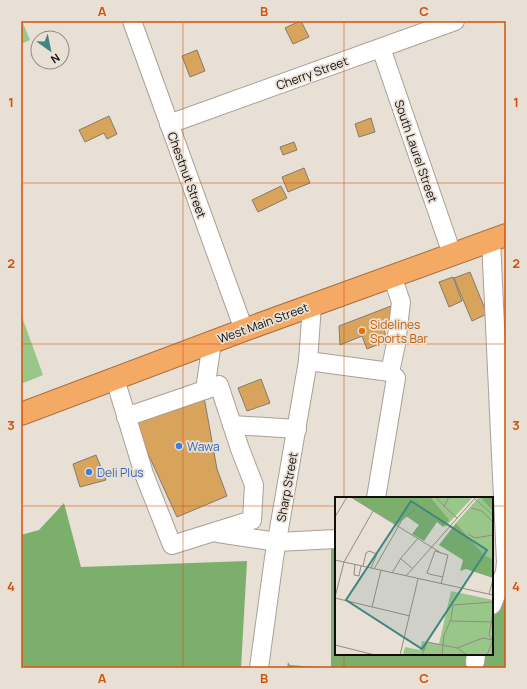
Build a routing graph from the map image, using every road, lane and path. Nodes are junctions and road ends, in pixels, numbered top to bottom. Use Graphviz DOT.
graph roads {
  1 [pos="132,21"];
  2 [pos="455,21"];
  3 [pos="381,48"];
  4 [pos="169,124"];
  5 [pos="498,238"];
  6 [pos="452,254"];
  7 [pos="392,276"];
  8 [pos="312,305"];
  9 [pos="244,330"];
  10 [pos="212,342"];
  11 [pos="308,361"];
  12 [pos="390,372"];
  13 [pos="115,379"];
  14 [pos="205,390"];
  15 [pos="21,414"];
  16 [pos="126,416"];
  17 [pos="232,425"];
  18 [pos="297,429"];
  19 [pos="376,497"];
  20 [pos="500,531"];
  21 [pos="214,532"];
  22 [pos="335,539"];
  23 [pos="277,542"];
  24 [pos="493,603"];
  25 [pos="259,668"];
  1 -- 4 [label="street, Chestnut Street"];
  2 -- 3 [label="street, Cherry Street"];
  3 -- 4 [label="street, Cherry Street"];
  3 -- 6 [label="street, South Laurel Street"];
  4 -- 9 [label="street, Chestnut Street"];
  5 -- 6 [label="highway, West Main Street"];
  5 -- 20 [label="street"];
  6 -- 7 [label="highway, West Main Street"];
  7 -- 8 [label="highway, West Main Street"];
  7 -- 12 [label="street"];
  8 -- 9 [label="highway, West Main Street"];
  8 -- 11 [label="street, Sharp Street"];
  9 -- 10 [label="highway, West Main Street"];
  10 -- 13 [label="highway, West Main Street"];
  10 -- 14 [label="street"];
  11 -- 12 [label="street"];
  11 -- 18 [label="street, Sharp Street"];
  12 -- 19 [label="street"];
  13 -- 15 [label="highway, West Main Street"];
  13 -- 16 [label="street"];
  14 -- 16 [label="street"];
  14 -- 17 [label="street"];
  16 -- 21 [label="street"];
  17 -- 18 [label="street"];
  17 -- 21 [label="street"];
  18 -- 23 [label="street, Sharp Street"];
  20 -- 24 [label="street"];
  21 -- 23 [label="street"];
  22 -- 23 [label="street"];
  23 -- 25 [label="street, Sharp Street"];
}
